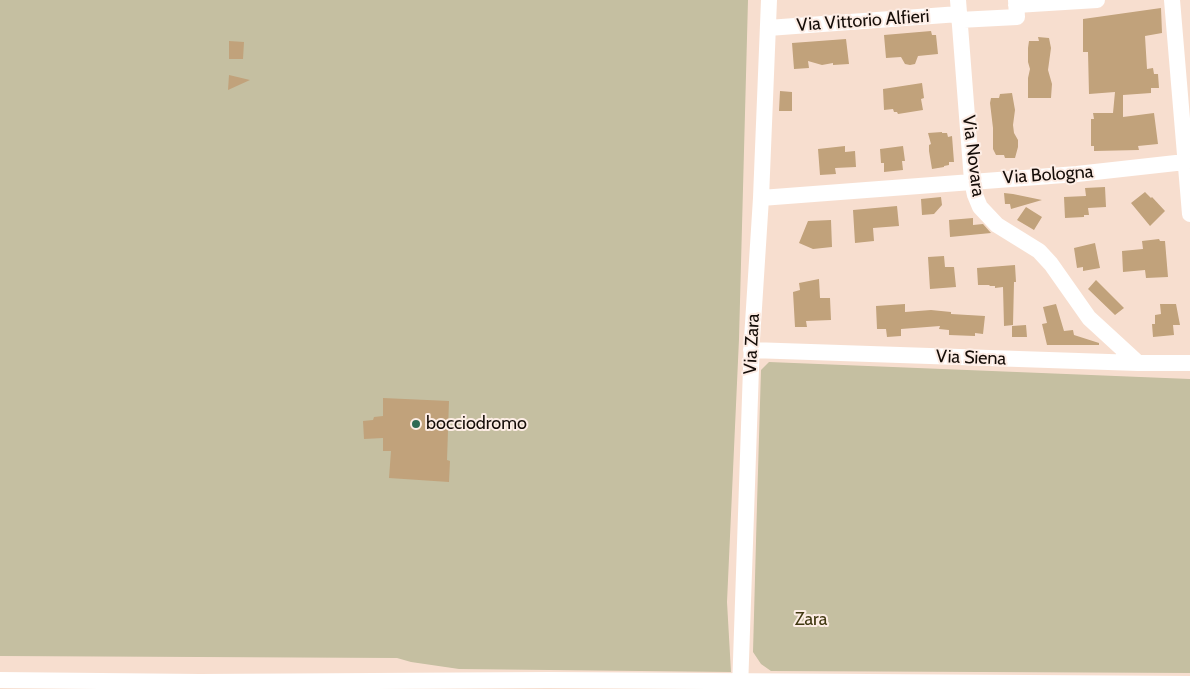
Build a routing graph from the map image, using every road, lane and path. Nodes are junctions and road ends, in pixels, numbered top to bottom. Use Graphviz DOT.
graph roads {
  1 [pos="769,0"];
  2 [pos="1097,0"];
  3 [pos="1172,0"];
  4 [pos="1016,3"];
  5 [pos="959,11"];
  6 [pos="768,28"];
  7 [pos="1185,162"];
  8 [pos="972,181"];
  9 [pos="761,198"];
  10 [pos="1190,214"];
  11 [pos="751,350"];
  12 [pos="1138,363"];
  13 [pos="1190,363"];
  14 [pos="0,680"];
  15 [pos="1190,684"];
  16 [pos="45,685"];
  17 [pos="200,685"];
  18 [pos="405,685"];
  19 [pos="566,685"];
  20 [pos="740,685"];
  21 [pos="939,686"];
  22 [pos="1133,686"];
  1 -- 6 [label="street, Via Zara"];
  2 -- 4 [label="street, Via Vittorio Alfieri"];
  3 -- 7 [label="street"];
  4 -- 5 [label="street, Via Vittorio Alfieri"];
  5 -- 6 [label="street, Via Vittorio Alfieri"];
  5 -- 8 [label="street, Via Novara"];
  6 -- 9 [label="street, Via Zara"];
  7 -- 8 [label="street, Via Bologna"];
  7 -- 10 [label="street"];
  8 -- 9 [label="street, Via Bologna"];
  8 -- 12 [label="street, Via Novara"];
  9 -- 11 [label="street, Via Zara"];
  11 -- 12 [label="street, Via Siena"];
  11 -- 20 [label="street, Via Zara"];
  12 -- 13 [label="street, Via Siena"];
  14 -- 16 [label="street"];
  15 -- 22 [label="street"];
  16 -- 17 [label="street"];
  17 -- 18 [label="street"];
  18 -- 19 [label="street"];
  19 -- 20 [label="street"];
  20 -- 21 [label="street"];
  21 -- 22 [label="street"];
}
